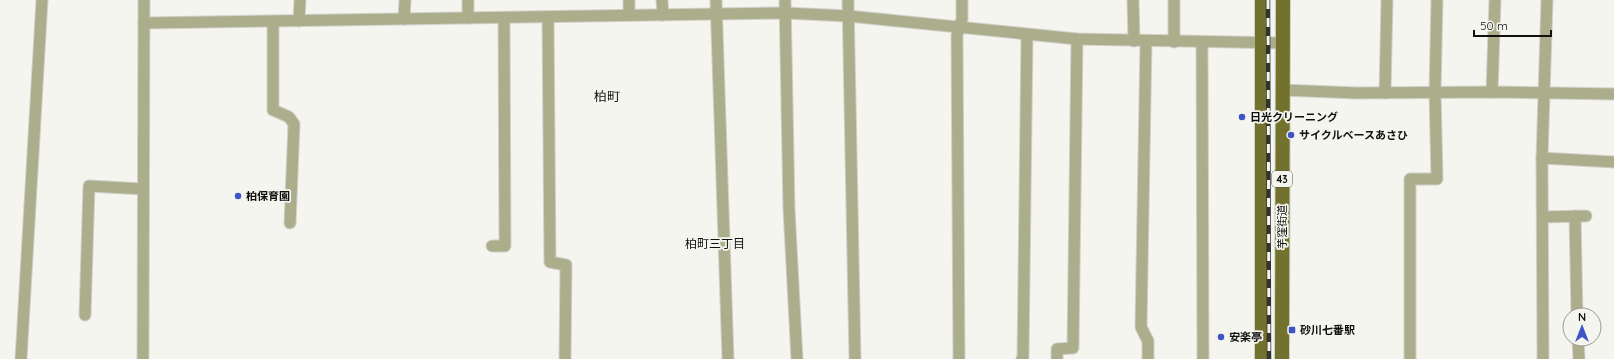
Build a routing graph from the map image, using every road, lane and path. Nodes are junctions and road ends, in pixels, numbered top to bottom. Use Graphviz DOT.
graph roads {
  1 [pos="42,0"];
  2 [pos="144,0"];
  3 [pos="300,0"];
  4 [pos="405,0"];
  5 [pos="468,0"];
  6 [pos="629,0"];
  7 [pos="662,0"];
  8 [pos="716,0"];
  9 [pos="785,0"];
  10 [pos="848,0"];
  11 [pos="962,0"];
  12 [pos="1133,0"];
  13 [pos="1174,0"];
  14 [pos="1262,0"];
  15 [pos="1282,0"];
  16 [pos="1387,0"];
  17 [pos="1437,0"];
  18 [pos="1495,0"];
  19 [pos="1547,0"];
  20 [pos="785,13"];
  21 [pos="717,14"];
  22 [pos="629,15"];
  23 [pos="663,15"];
  24 [pos="848,16"];
  25 [pos="548,17"];
  26 [pos="468,18"];
  27 [pos="504,18"];
  28 [pos="404,19"];
  29 [pos="299,21"];
  30 [pos="273,22"];
  31 [pos="144,23"];
  32 [pos="959,28"];
  33 [pos="1027,35"];
  34 [pos="1077,39"];
  35 [pos="1134,40"];
  36 [pos="1146,41"];
  37 [pos="1174,42"];
  38 [pos="1202,42"];
  39 [pos="1262,43"];
  40 [pos="1283,43"];
  41 [pos="1282,90"];
  42 [pos="1435,92"];
  43 [pos="1492,92"];
  44 [pos="1385,93"];
  45 [pos="1544,94"];
  46 [pos="1614,94"];
  47 [pos="1542,158"];
  48 [pos="1614,162"];
  49 [pos="143,189"];
  50 [pos="1543,217"];
  51 [pos="290,223"];
  52 [pos="492,246"];
  53 [pos="1578,307"];
  54 [pos="86,315"];
  55 [pos="1578,347"];
  56 [pos="21,359"];
  57 [pos="143,359"];
  58 [pos="565,359"];
  59 [pos="728,359"];
  60 [pos="797,359"];
  61 [pos="855,359"];
  62 [pos="959,359"];
  63 [pos="1022,359"];
  64 [pos="1057,359"];
  65 [pos="1148,359"];
  66 [pos="1203,359"];
  67 [pos="1262,359"];
  68 [pos="1282,359"];
  69 [pos="1410,359"];
  70 [pos="1543,359"];
  71 [pos="1578,359"];
  1 -- 56 [label="street"];
  2 -- 31 [label="street"];
  3 -- 29 [label="street"];
  4 -- 28 [label="street"];
  5 -- 26 [label="street"];
  6 -- 22 [label="street"];
  7 -- 23 [label="street"];
  8 -- 21 [label="street"];
  9 -- 20 [label="street"];
  10 -- 24 [label="street"];
  11 -- 32 [label="street"];
  12 -- 35 [label="street"];
  13 -- 37 [label="street"];
  14 -- 39 [label="main road, 芋窪街道 / 43"];
  15 -- 40 [label="main road, 芋窪街道 / 43"];
  16 -- 44 [label="street"];
  17 -- 42 [label="street"];
  18 -- 43 [label="street"];
  19 -- 45 [label="street"];
  20 -- 21 [label="street"];
  20 -- 24 [label="street"];
  20 -- 60 [label="street"];
  21 -- 23 [label="street"];
  21 -- 59 [label="street"];
  22 -- 23 [label="street"];
  22 -- 25 [label="street"];
  24 -- 32 [label="street"];
  24 -- 61 [label="street"];
  25 -- 27 [label="street"];
  25 -- 58 [label="street"];
  26 -- 27 [label="street"];
  26 -- 28 [label="street"];
  27 -- 52 [label="street"];
  28 -- 29 [label="street"];
  29 -- 30 [label="street"];
  30 -- 31 [label="street"];
  30 -- 51 [label="street"];
  31 -- 49 [label="street"];
  32 -- 33 [label="street"];
  32 -- 62 [label="street"];
  33 -- 34 [label="street"];
  33 -- 63 [label="street"];
  34 -- 35 [label="street"];
  34 -- 64 [label="street"];
  35 -- 36 [label="street"];
  36 -- 37 [label="street"];
  36 -- 65 [label="street"];
  37 -- 38 [label="street"];
  38 -- 39 [label="street"];
  38 -- 66 [label="street"];
  39 -- 40 [label="street"];
  39 -- 67 [label="main road, 芋窪街道 / 43"];
  40 -- 41 [label="main road, 芋窪街道 / 43"];
  41 -- 44 [label="street"];
  41 -- 68 [label="main road, 芋窪街道 / 43"];
  42 -- 43 [label="street"];
  42 -- 44 [label="street"];
  42 -- 69 [label="street"];
  43 -- 45 [label="street"];
  45 -- 46 [label="street"];
  45 -- 47 [label="street"];
  47 -- 48 [label="street"];
  47 -- 50 [label="street"];
  49 -- 54 [label="street"];
  49 -- 57 [label="street"];
  50 -- 53 [label="street"];
  50 -- 70 [label="street"];
  55 -- 71 [label="street"];
}
